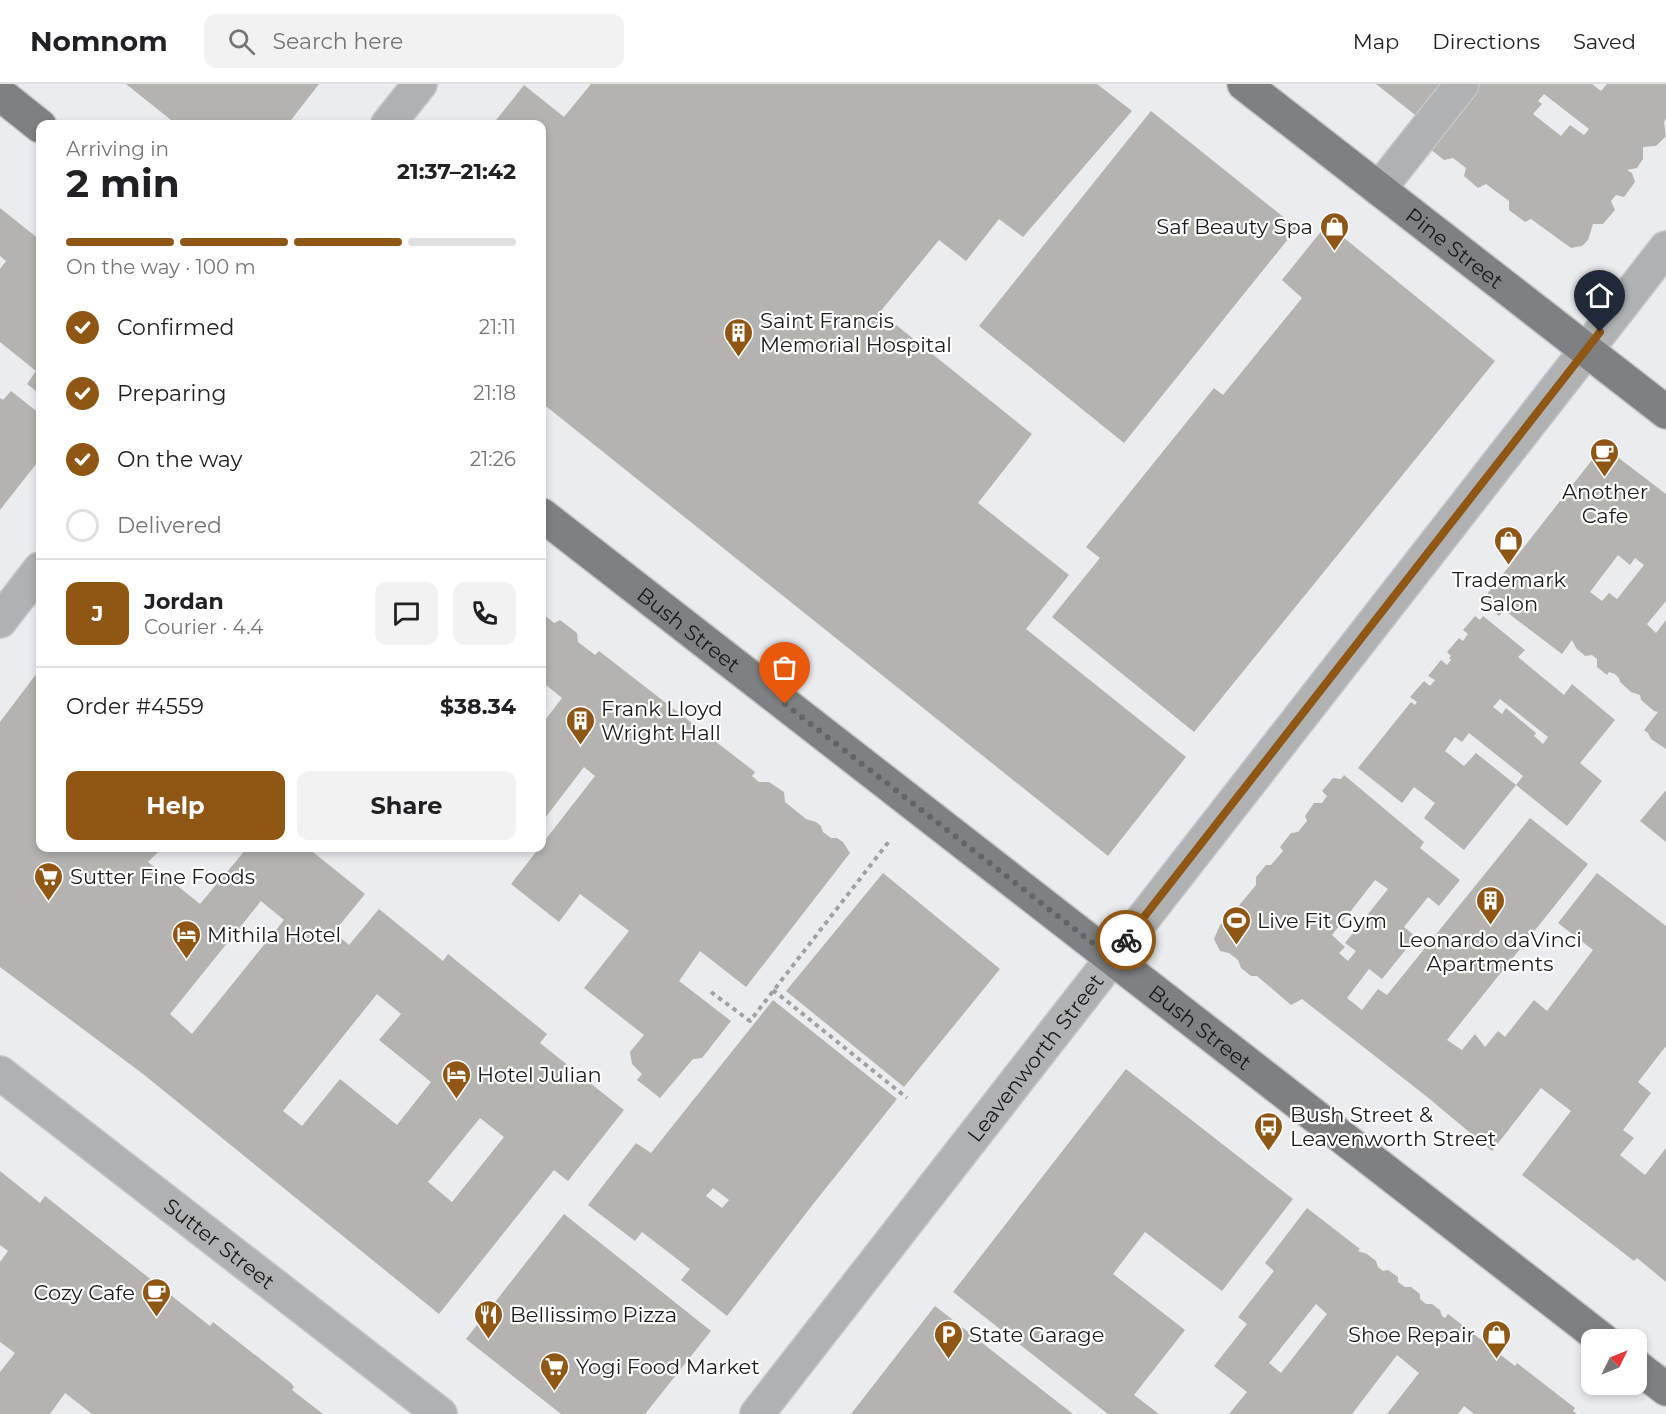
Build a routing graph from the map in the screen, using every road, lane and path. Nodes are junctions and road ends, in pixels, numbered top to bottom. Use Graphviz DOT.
graph roads {
  1 [pos="420,84"];
  2 [pos="1244,84"];
  3 [pos="1462,84"];
  4 [pos="0,94"];
  5 [pos="391,120"];
  6 [pos="36,123"];
  7 [pos="1379,189"];
  8 [pos="1666,248"];
  9 [pos="1586,350"];
  10 [pos="1666,412"];
  11 [pos="546,518"];
  12 [pos="36,574"];
  13 [pos="0,621"];
  14 [pos="917,807"];
  15 [pos="1112,958"];
  16 [pos="773,990"];
  17 [pos="711,992"];
  18 [pos="0,1073"];
  19 [pos="907,1098"];
  20 [pos="1589,1329"];
  21 [pos="1647,1374"];
  22 [pos="1666,1389"];
  23 [pos="440,1414"];
  24 [pos="757,1414"];
  1 -- 5 [label="street"];
  2 -- 7 [label="main road, Pine Street"];
  3 -- 7 [label="street"];
  4 -- 6 [label="main road"];
  7 -- 9 [label="main road, Pine Street"];
  8 -- 9 [label="street, Leavenworth Street"];
  9 -- 10 [label="main road, Pine Street"];
  9 -- 15 [label="street, Leavenworth Street"];
  11 -- 14 [label="main road, Bush Street"];
  12 -- 13 [label="street"];
  14 -- 15 [label="main road, Bush Street"];
  14 -- 16 [label="path"];
  15 -- 20 [label="main road, Bush Street"];
  15 -- 24 [label="street, Leavenworth Street"];
  16 -- 17 [label="path"];
  16 -- 19 [label="path"];
  18 -- 23 [label="street, Sutter Street"];
  21 -- 22 [label="main road"];
}
